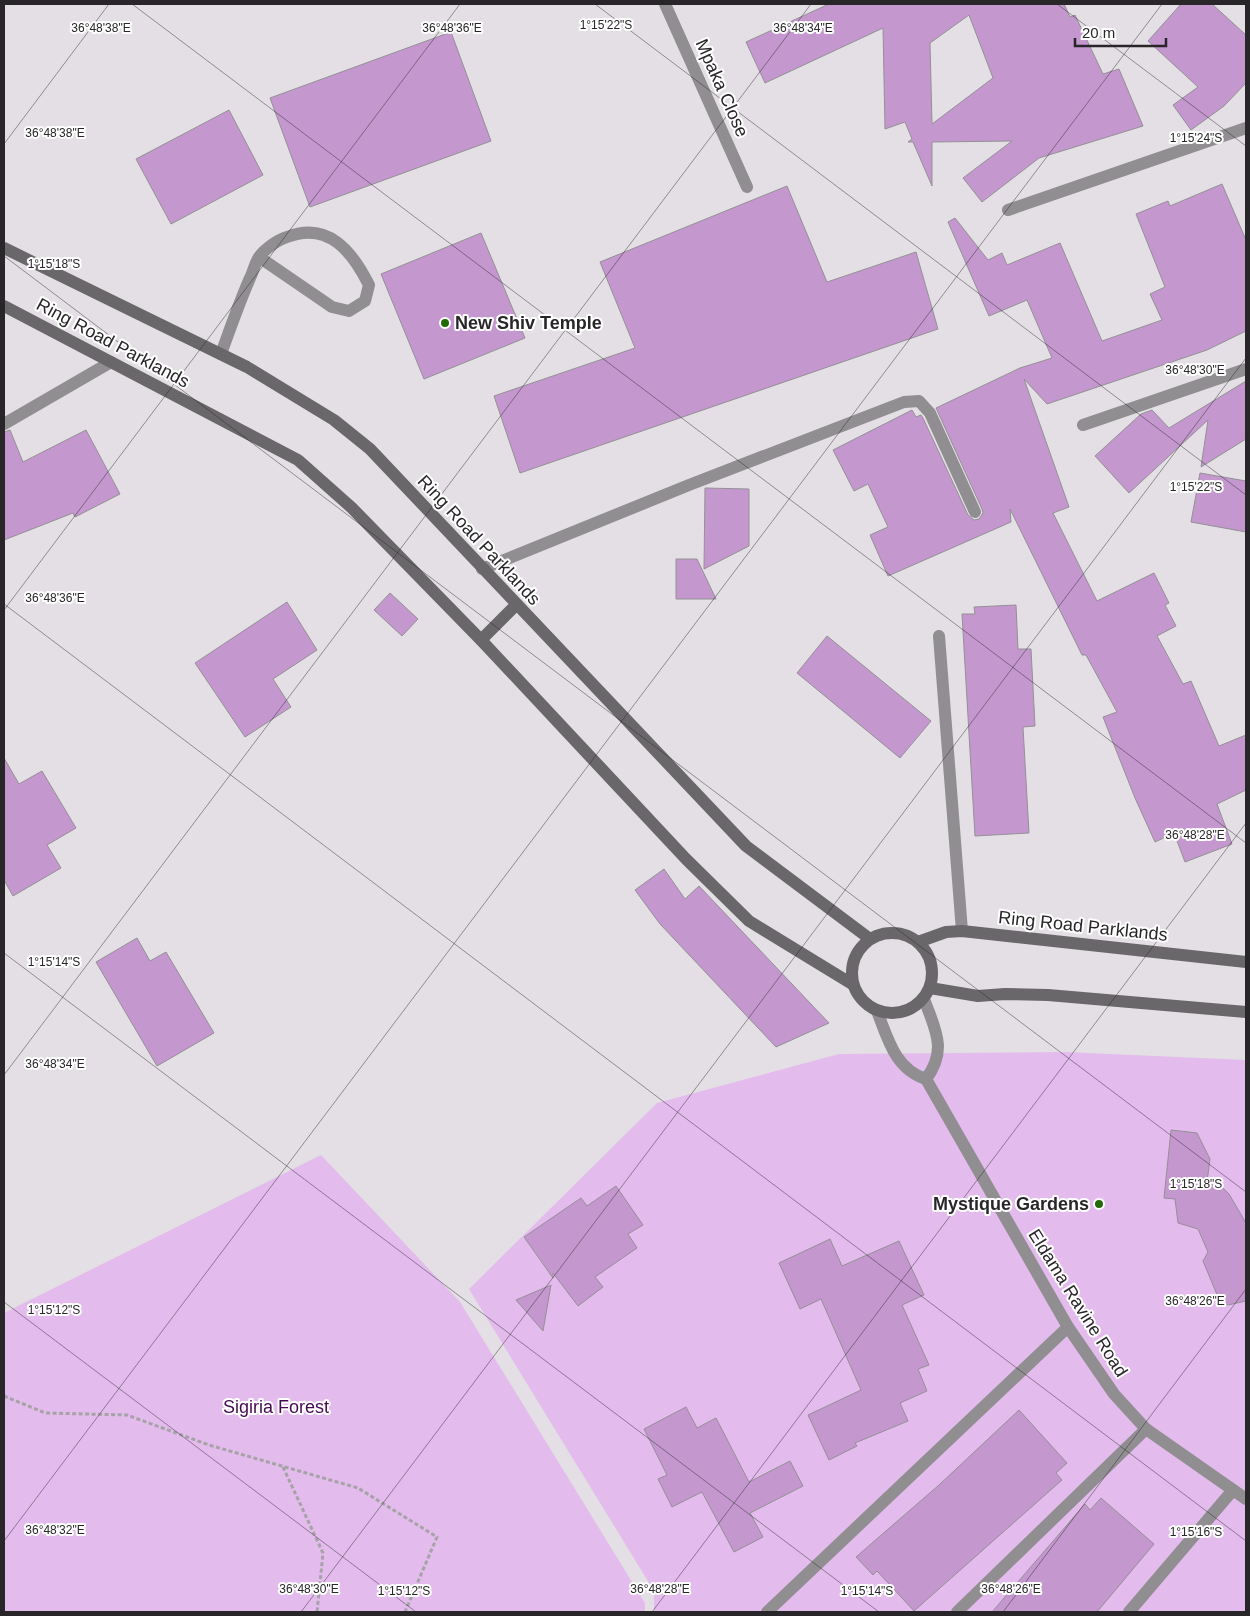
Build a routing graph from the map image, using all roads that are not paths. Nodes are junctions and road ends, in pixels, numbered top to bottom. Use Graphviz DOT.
graph roads {
  1 [pos="665,4"];
  2 [pos="1246,128"];
  3 [pos="747,188"];
  4 [pos="1008,210"];
  5 [pos="4,248"];
  6 [pos="259,257"];
  7 [pos="4,306"];
  8 [pos="221,354"];
  9 [pos="111,362"];
  10 [pos="1246,370"];
  11 [pos="4,424"];
  12 [pos="1083,425"];
  13 [pos="975,512"];
  14 [pos="482,569"];
  15 [pos="516,605"];
  16 [pos="939,636"];
  17 [pos="481,640"];
  18 [pos="962,931"];
  19 [pos="870,939"];
  20 [pos="918,942"];
  21 [pos="1246,962"];
  22 [pos="852,984"];
  23 [pos="927,994"];
  24 [pos="877,1011"];
  25 [pos="1246,1012"];
  26 [pos="926,1079"];
  27 [pos="1068,1326"];
  28 [pos="1146,1429"];
  29 [pos="1233,1490"];
  30 [pos="1246,1499"];
  31 [pos="767,1612"];
  32 [pos="957,1612"];
  33 [pos="1129,1612"];
  1 -- 3 [label="street, Mpaka Close"];
  2 -- 4 [label="street"];
  5 -- 8 [label="street, Ring Road Parklands"];
  6 -- 6 [label="street"];
  6 -- 8 [label="street"];
  7 -- 9 [label="street, Ring Road Parklands"];
  8 -- 14 [label="street, Ring Road Parklands"];
  9 -- 11 [label="street"];
  9 -- 17 [label="street, Ring Road Parklands"];
  10 -- 12 [label="street"];
  13 -- 14 [label="street"];
  14 -- 15 [label="street, Ring Road Parklands"];
  15 -- 17 [label="street"];
  15 -- 19 [label="street, Ring Road Parklands"];
  16 -- 18 [label="street"];
  17 -- 22 [label="street, Ring Road Parklands"];
  18 -- 20 [label="street, Ring Road Parklands"];
  18 -- 21 [label="street, Ring Road Parklands"];
  19 -- 20 [label="street"];
  19 -- 22 [label="street"];
  20 -- 23 [label="street"];
  22 -- 24 [label="street"];
  23 -- 24 [label="street"];
  23 -- 25 [label="street"];
  23 -- 26 [label="street"];
  24 -- 26 [label="street"];
  26 -- 27 [label="street, Eldama Ravine Road"];
  27 -- 28 [label="street, Eldama Ravine Road"];
  27 -- 31 [label="street"];
  28 -- 29 [label="street, Eldama Ravine Road"];
  28 -- 32 [label="street"];
  29 -- 30 [label="street, Eldama Ravine Road"];
  29 -- 33 [label="street"];
}
